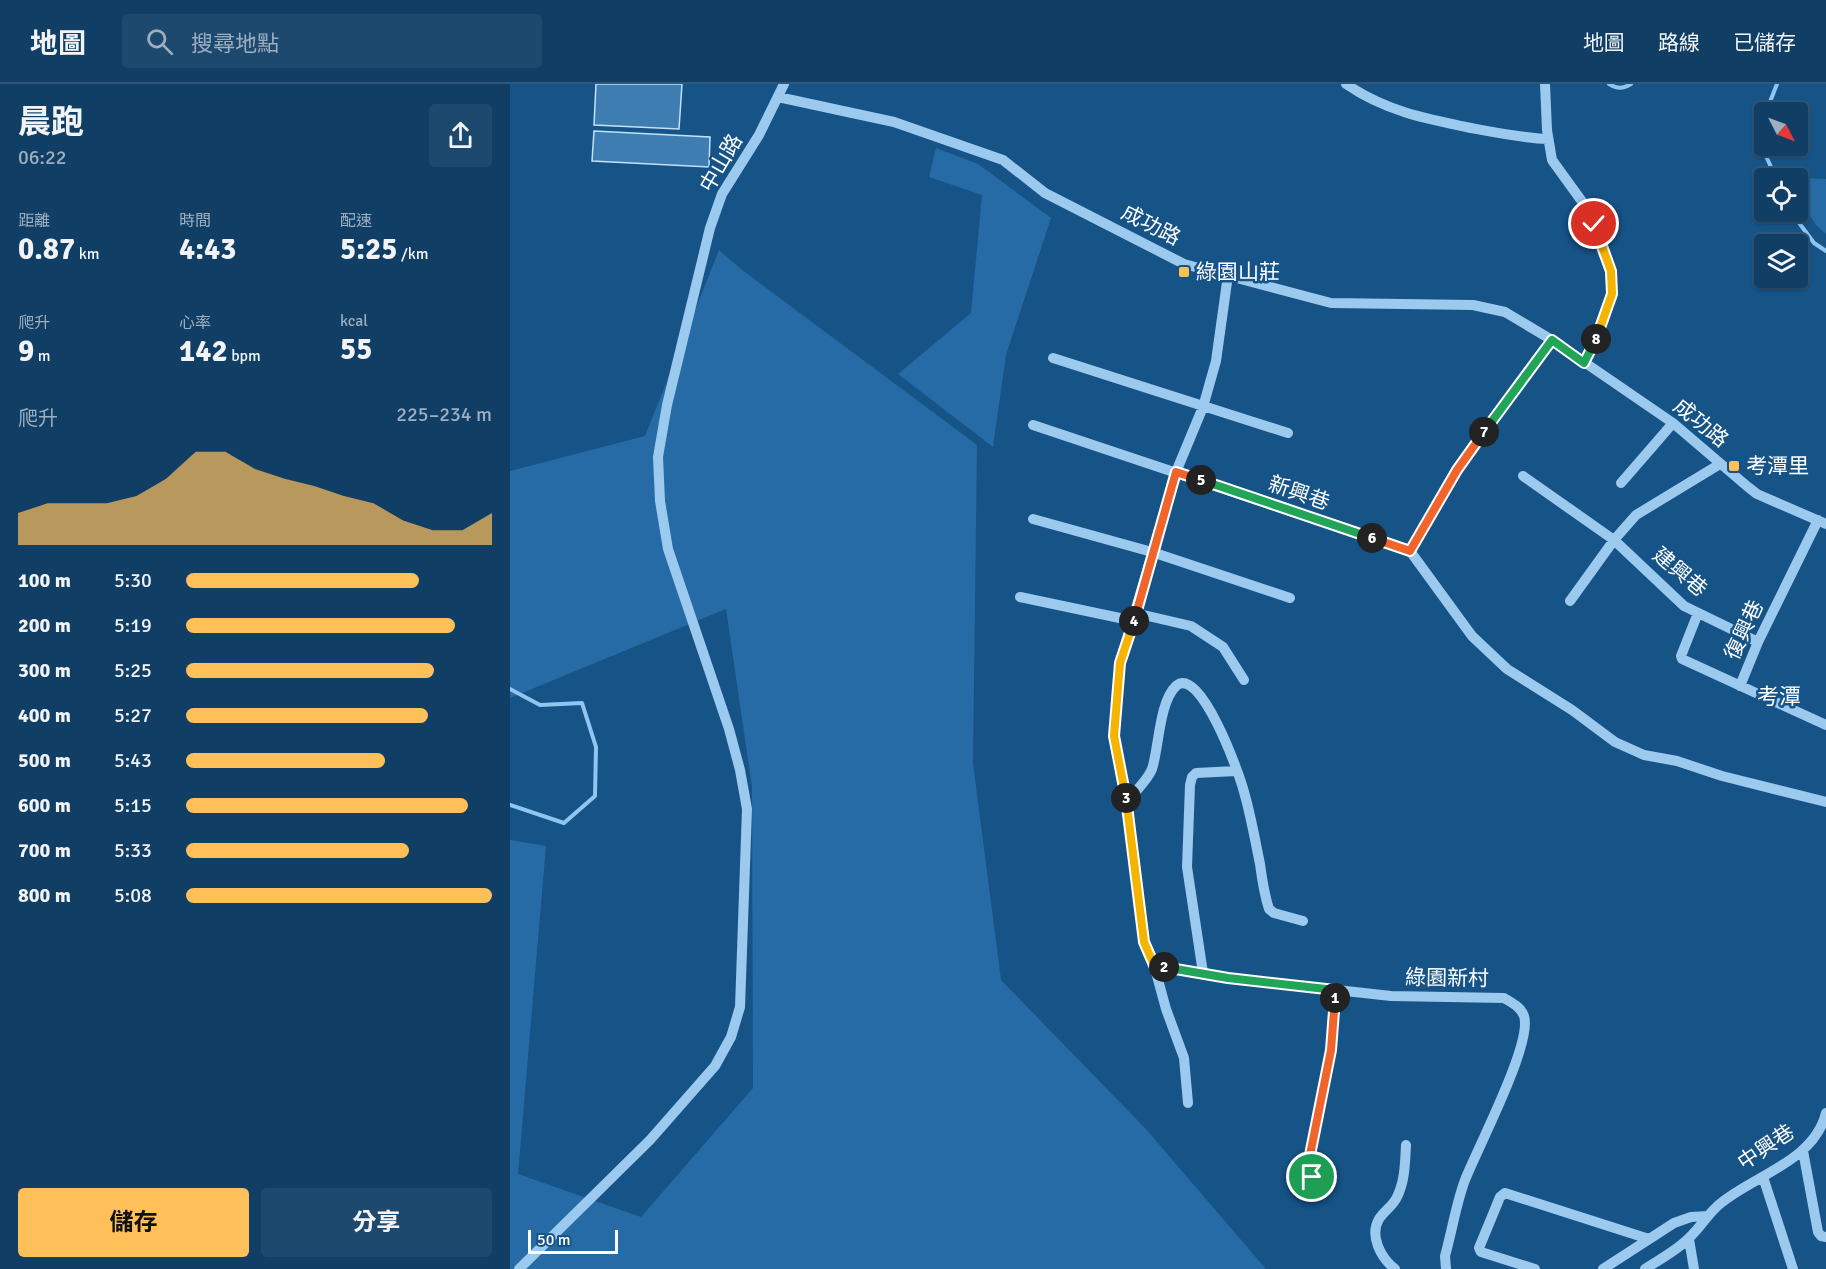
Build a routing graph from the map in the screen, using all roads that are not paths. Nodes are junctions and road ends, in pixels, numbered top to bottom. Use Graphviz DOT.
graph roads {
  1 [pos="784,84"];
  2 [pos="1346,84"];
  3 [pos="1545,84"];
  4 [pos="778,97"];
  5 [pos="1548,139"];
  6 [pos="1228,275"];
  7 [pos="1552,340"];
  8 [pos="1053,358"];
  9 [pos="1584,363"];
  10 [pos="1203,407"];
  11 [pos="1672,423"];
  12 [pos="1033,426"];
  13 [pos="1288,434"];
  14 [pos="1720,464"];
  15 [pos="1176,472"];
  16 [pos="1523,476"];
  17 [pos="1621,483"];
  18 [pos="1033,519"];
  19 [pos="1822,522"];
  20 [pos="1614,540"];
  21 [pos="1410,551"];
  22 [pos="1152,552"];
  23 [pos="1020,597"];
  24 [pos="1290,598"];
  25 [pos="1570,601"];
  26 [pos="1698,613"];
  27 [pos="1134,617"];
  28 [pos="1758,642"];
  29 [pos="1244,680"];
  30 [pos="1740,686"];
  31 [pos="1826,725"];
  32 [pos="1236,771"];
  33 [pos="1126,802"];
  34 [pos="1826,802"];
  35 [pos="1303,921"];
  36 [pos="1154,965"];
  37 [pos="1203,973"];
  38 [pos="1335,990"];
  39 [pos="1188,1103"];
  40 [pos="1826,1113"];
  41 [pos="1406,1145"];
  42 [pos="1803,1151"];
  43 [pos="1312,1177"];
  44 [pos="1763,1177"];
  45 [pos="1708,1216"];
  46 [pos="1826,1237"];
  47 [pos="1649,1239"];
  48 [pos="1689,1239"];
  49 [pos="519,1269"];
  50 [pos="1395,1269"];
  51 [pos="1446,1269"];
  52 [pos="1535,1269"];
  53 [pos="1603,1269"];
  54 [pos="1646,1269"];
  55 [pos="1694,1269"];
  56 [pos="1793,1269"];
  1 -- 4 [label="street, 中山路"];
  2 -- 5 [label="street"];
  3 -- 5 [label="street"];
  4 -- 6 [label="street, 成功路"];
  4 -- 49 [label="street, 中山路"];
  5 -- 9 [label="street"];
  6 -- 7 [label="street, 成功路"];
  6 -- 10 [label="street"];
  7 -- 9 [label="street, 成功路"];
  7 -- 21 [label="street"];
  8 -- 10 [label="street"];
  9 -- 11 [label="street, 成功路"];
  10 -- 13 [label="street"];
  10 -- 15 [label="street"];
  11 -- 14 [label="street, 成功路"];
  11 -- 17 [label="street"];
  12 -- 15 [label="street, 新興巷"];
  14 -- 19 [label="street, 成功路"];
  14 -- 20 [label="street"];
  15 -- 21 [label="street, 新興巷"];
  15 -- 22 [label="street"];
  16 -- 20 [label="street, 建興巷"];
  18 -- 22 [label="street"];
  19 -- 28 [label="street, 復興巷"];
  20 -- 25 [label="street"];
  20 -- 26 [label="street, 建興巷"];
  21 -- 34 [label="street"];
  22 -- 24 [label="street"];
  22 -- 27 [label="street"];
  23 -- 27 [label="street"];
  26 -- 28 [label="street, 建興巷"];
  26 -- 30 [label="street, 復興巷"];
  27 -- 29 [label="street"];
  27 -- 33 [label="street"];
  28 -- 30 [label="street, 復興巷"];
  30 -- 31 [label="street"];
  32 -- 33 [label="street"];
  32 -- 35 [label="street"];
  32 -- 37 [label="street"];
  33 -- 36 [label="street"];
  36 -- 37 [label="street, 綠園新村"];
  36 -- 39 [label="street"];
  37 -- 38 [label="street, 綠園新村"];
  38 -- 43 [label="street"];
  38 -- 51 [label="street, 綠園新村"];
  40 -- 42 [label="street, 中興巷"];
  41 -- 50 [label="street"];
  42 -- 44 [label="street, 中興巷"];
  42 -- 46 [label="street"];
  44 -- 45 [label="street, 中興巷"];
  44 -- 56 [label="street"];
  45 -- 47 [label="street"];
  45 -- 48 [label="street"];
  47 -- 52 [label="street"];
  47 -- 53 [label="street"];
  48 -- 54 [label="street"];
  48 -- 55 [label="street"];
}
